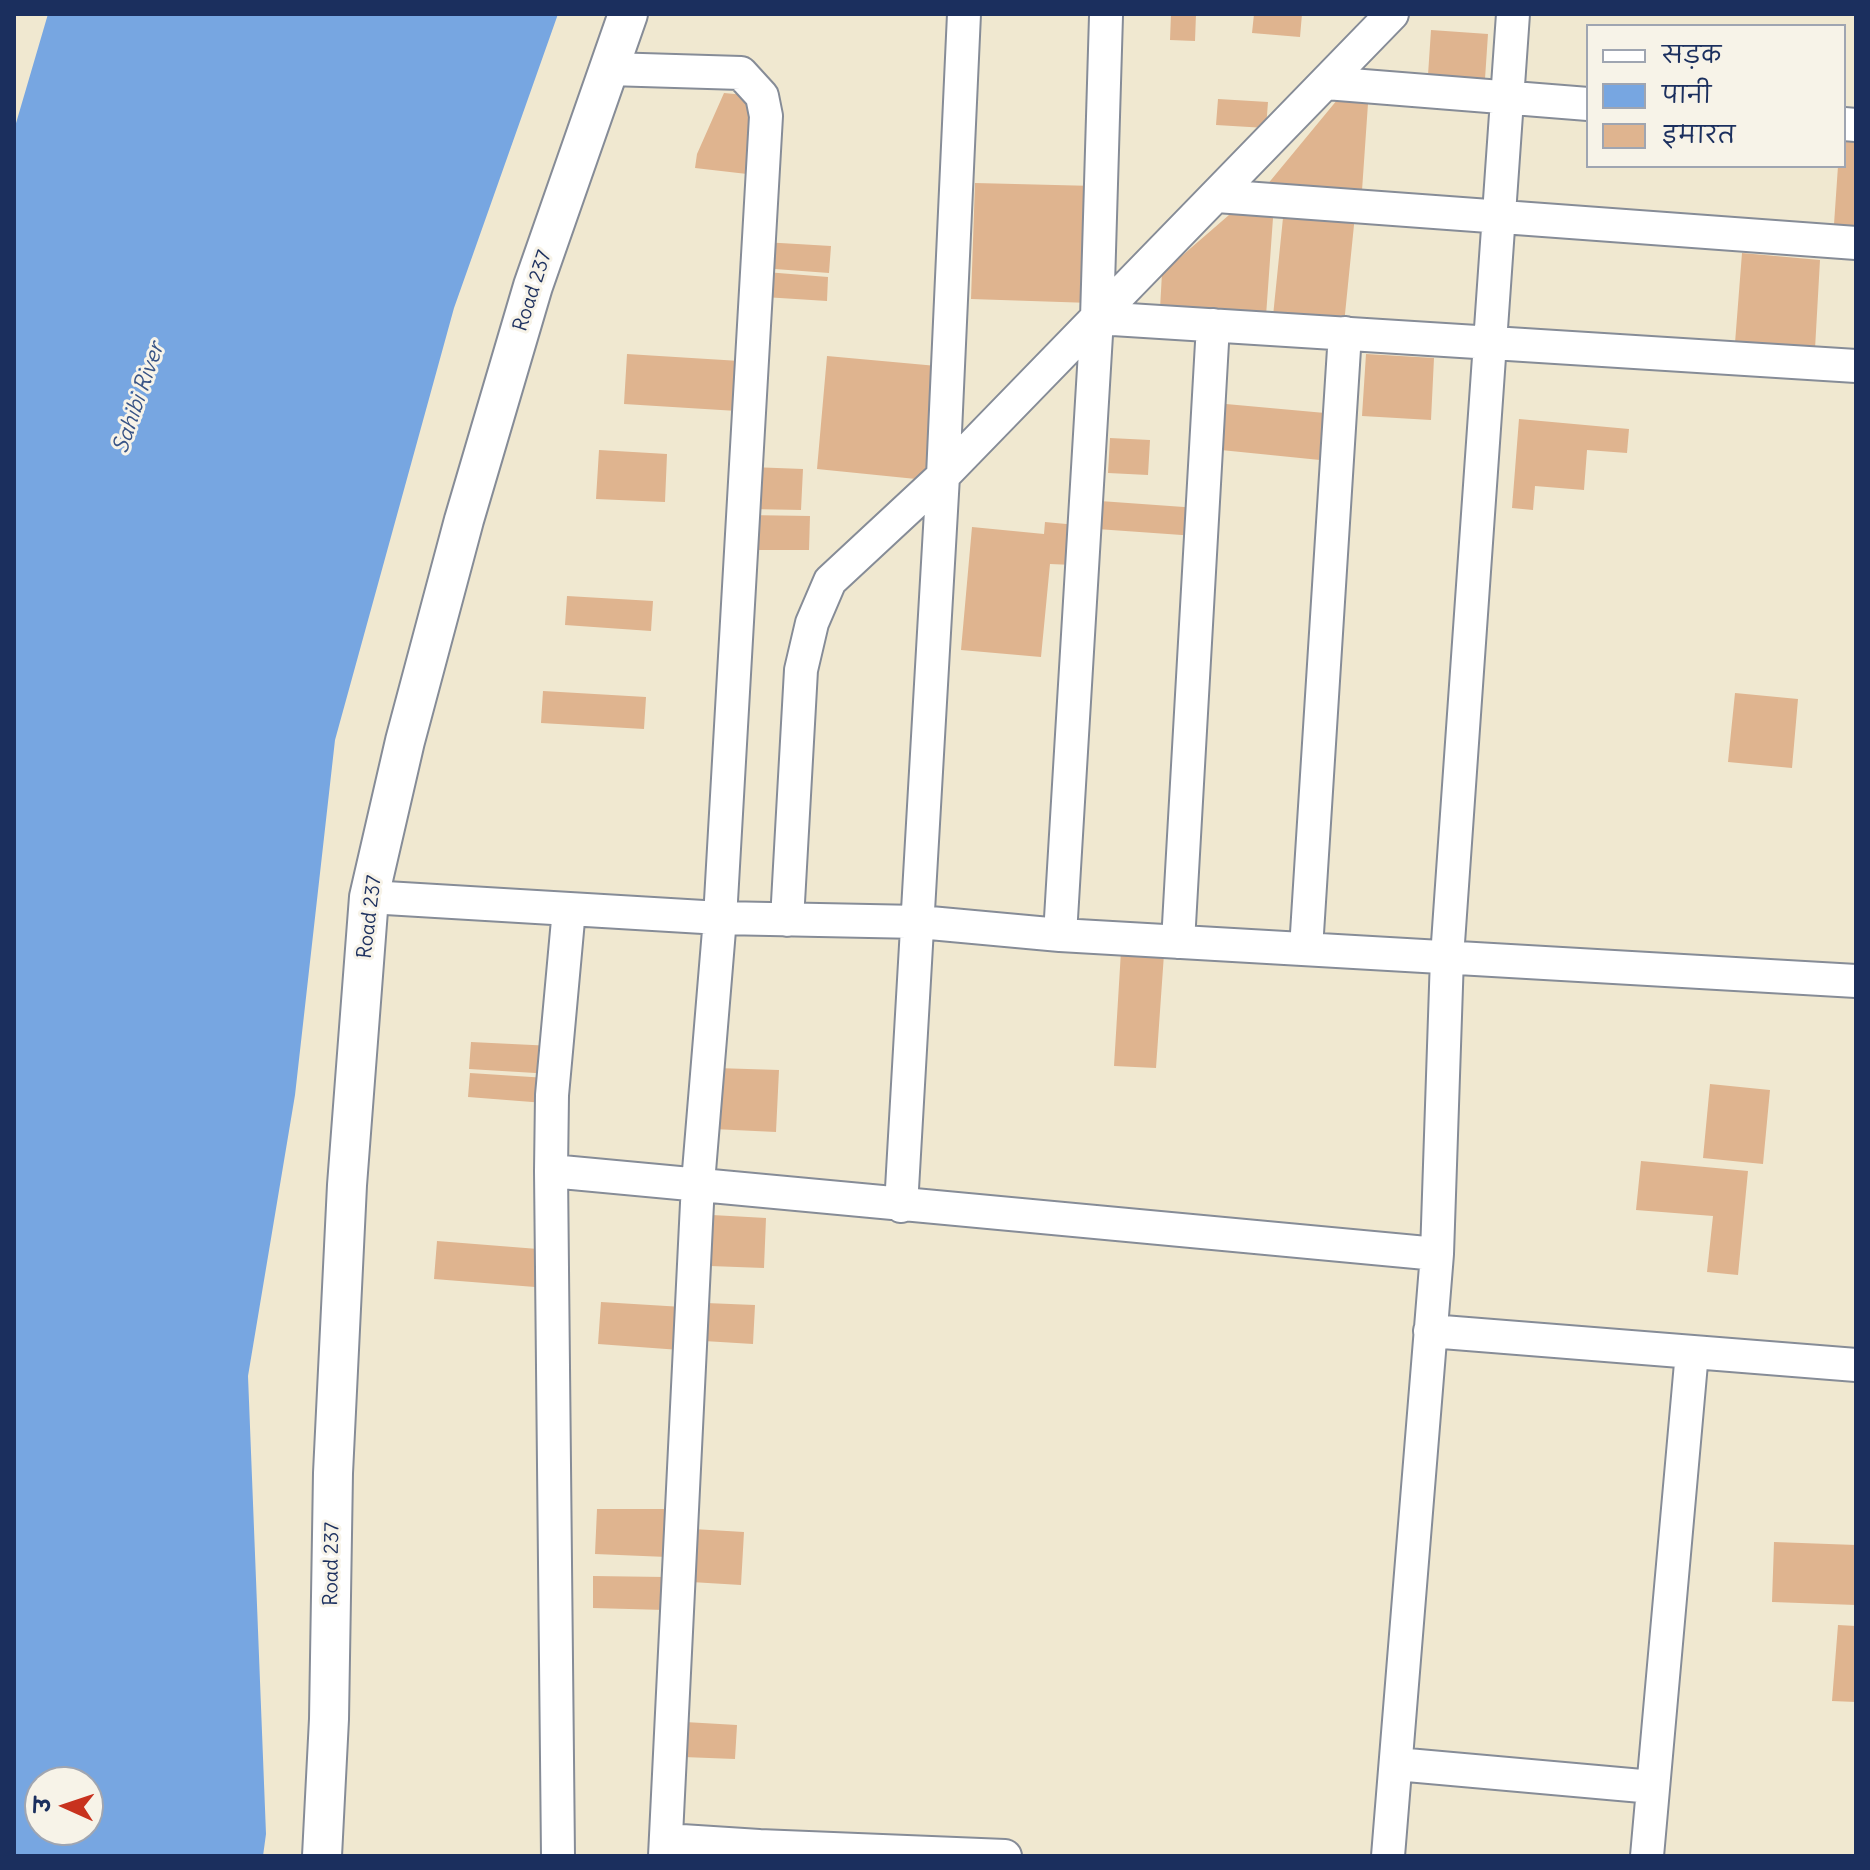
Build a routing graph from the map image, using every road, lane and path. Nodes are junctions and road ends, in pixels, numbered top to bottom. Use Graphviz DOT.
graph roads {
  1 [pos="628,14"];
  2 [pos="964,14"];
  3 [pos="1392,14"];
  4 [pos="1513,14"];
  5 [pos="1106,16"];
  6 [pos="609,69"];
  7 [pos="1326,83"];
  8 [pos="1508,97"];
  9 [pos="1586,104"];
  10 [pos="1217,196"];
  11 [pos="1497,218"];
  12 [pos="1856,243"];
  13 [pos="1097,318"];
  14 [pos="1213,325"];
  15 [pos="1345,333"];
  16 [pos="1491,342"];
  17 [pos="1856,366"];
  18 [pos="943,476"];
  19 [pos="369,897"];
  20 [pos="569,909"];
  21 [pos="720,918"];
  22 [pos="787,920"];
  23 [pos="919,922"];
  24 [pos="1060,935"];
  25 [pos="1178,942"];
  26 [pos="1306,949"];
  27 [pos="1447,957"];
  28 [pos="1856,981"];
  29 [pos="551,1171"];
  30 [pos="698,1183"];
  31 [pos="901,1206"];
  32 [pos="1437,1254"];
  33 [pos="1430,1331"];
  34 [pos="1692,1352"];
  35 [pos="1856,1365"];
  36 [pos="1396,1764"];
  37 [pos="1653,1787"];
  38 [pos="666,1848"];
  39 [pos="759,1851"];
  40 [pos="322,1856"];
  41 [pos="558,1856"];
  42 [pos="1005,1856"];
  43 [pos="1388,1856"];
  44 [pos="1647,1856"];
  1 -- 6 [label="street, Road 237"];
  2 -- 18 [label="street"];
  3 -- 7 [label="street"];
  4 -- 8 [label="street"];
  5 -- 13 [label="street"];
  6 -- 19 [label="street, Road 237"];
  6 -- 21 [label="street"];
  7 -- 8 [label="street"];
  7 -- 10 [label="street"];
  8 -- 9 [label="street"];
  8 -- 11 [label="street"];
  10 -- 11 [label="street"];
  10 -- 13 [label="street"];
  11 -- 12 [label="street"];
  11 -- 16 [label="street"];
  13 -- 14 [label="street"];
  13 -- 18 [label="street"];
  13 -- 24 [label="street"];
  14 -- 15 [label="street"];
  14 -- 25 [label="street"];
  15 -- 16 [label="street"];
  15 -- 26 [label="street"];
  16 -- 17 [label="street"];
  16 -- 27 [label="street"];
  18 -- 22 [label="street"];
  18 -- 23 [label="street"];
  19 -- 20 [label="street"];
  19 -- 40 [label="street, Road 237"];
  20 -- 21 [label="street"];
  20 -- 29 [label="street"];
  21 -- 22 [label="street"];
  21 -- 30 [label="street"];
  22 -- 23 [label="street"];
  23 -- 24 [label="street"];
  23 -- 31 [label="street"];
  24 -- 25 [label="street"];
  25 -- 26 [label="street"];
  26 -- 27 [label="street"];
  27 -- 28 [label="street"];
  27 -- 32 [label="street"];
  29 -- 30 [label="street"];
  29 -- 41 [label="street"];
  30 -- 31 [label="street"];
  30 -- 38 [label="street"];
  31 -- 32 [label="street"];
  32 -- 33 [label="street"];
  33 -- 34 [label="street"];
  33 -- 36 [label="street"];
  34 -- 35 [label="street"];
  34 -- 37 [label="street"];
  36 -- 37 [label="street"];
  36 -- 43 [label="street"];
  37 -- 44 [label="street"];
  38 -- 39 [label="street"];
  39 -- 42 [label="street"];
}
